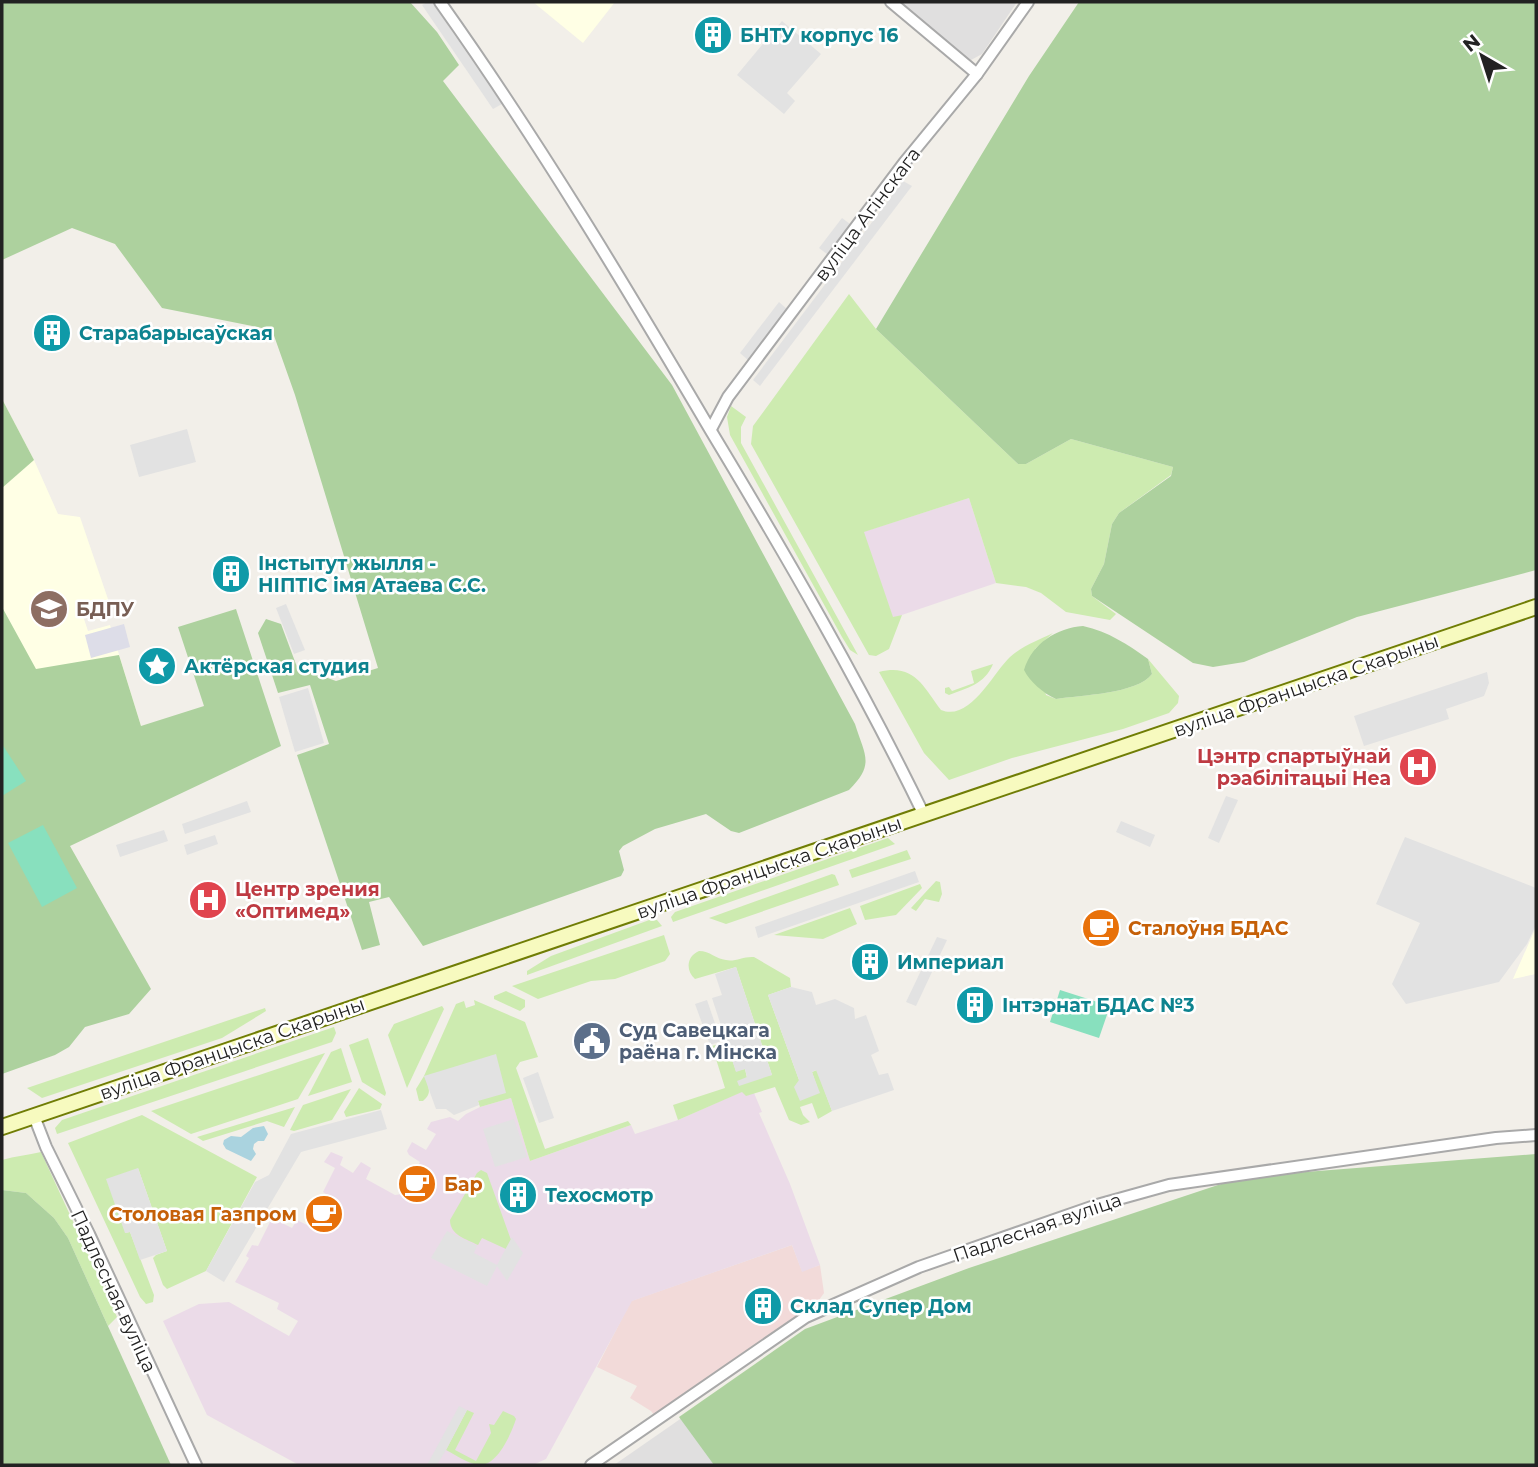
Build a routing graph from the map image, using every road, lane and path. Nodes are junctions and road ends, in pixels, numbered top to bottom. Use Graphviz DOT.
graph roads {
  1 [pos="440,2"];
  2 [pos="891,2"];
  3 [pos="1028,2"];
  4 [pos="977,75"];
  5 [pos="710,429"];
  6 [pos="1536,607"];
  7 [pos="924,815"];
  8 [pos="34,1116"];
  9 [pos="2,1127"];
  10 [pos="1536,1135"];
  11 [pos="196,1465"];
  12 [pos="591,1465"];
  1 -- 5 [label="street"];
  2 -- 4 [label="street"];
  3 -- 4 [label="street, вуліца Агінскага"];
  4 -- 5 [label="street, вуліца Агінскага"];
  5 -- 7 [label="street"];
  6 -- 7 [label="main road, вуліца Францыска Скарыны"];
  7 -- 8 [label="main road, вуліца Францыска Скарыны"];
  8 -- 9 [label="main road, вуліца Францыска Скарыны"];
  8 -- 11 [label="street, Падлесная вуліца"];
  10 -- 12 [label="street, Падлесная вуліца"];
}
